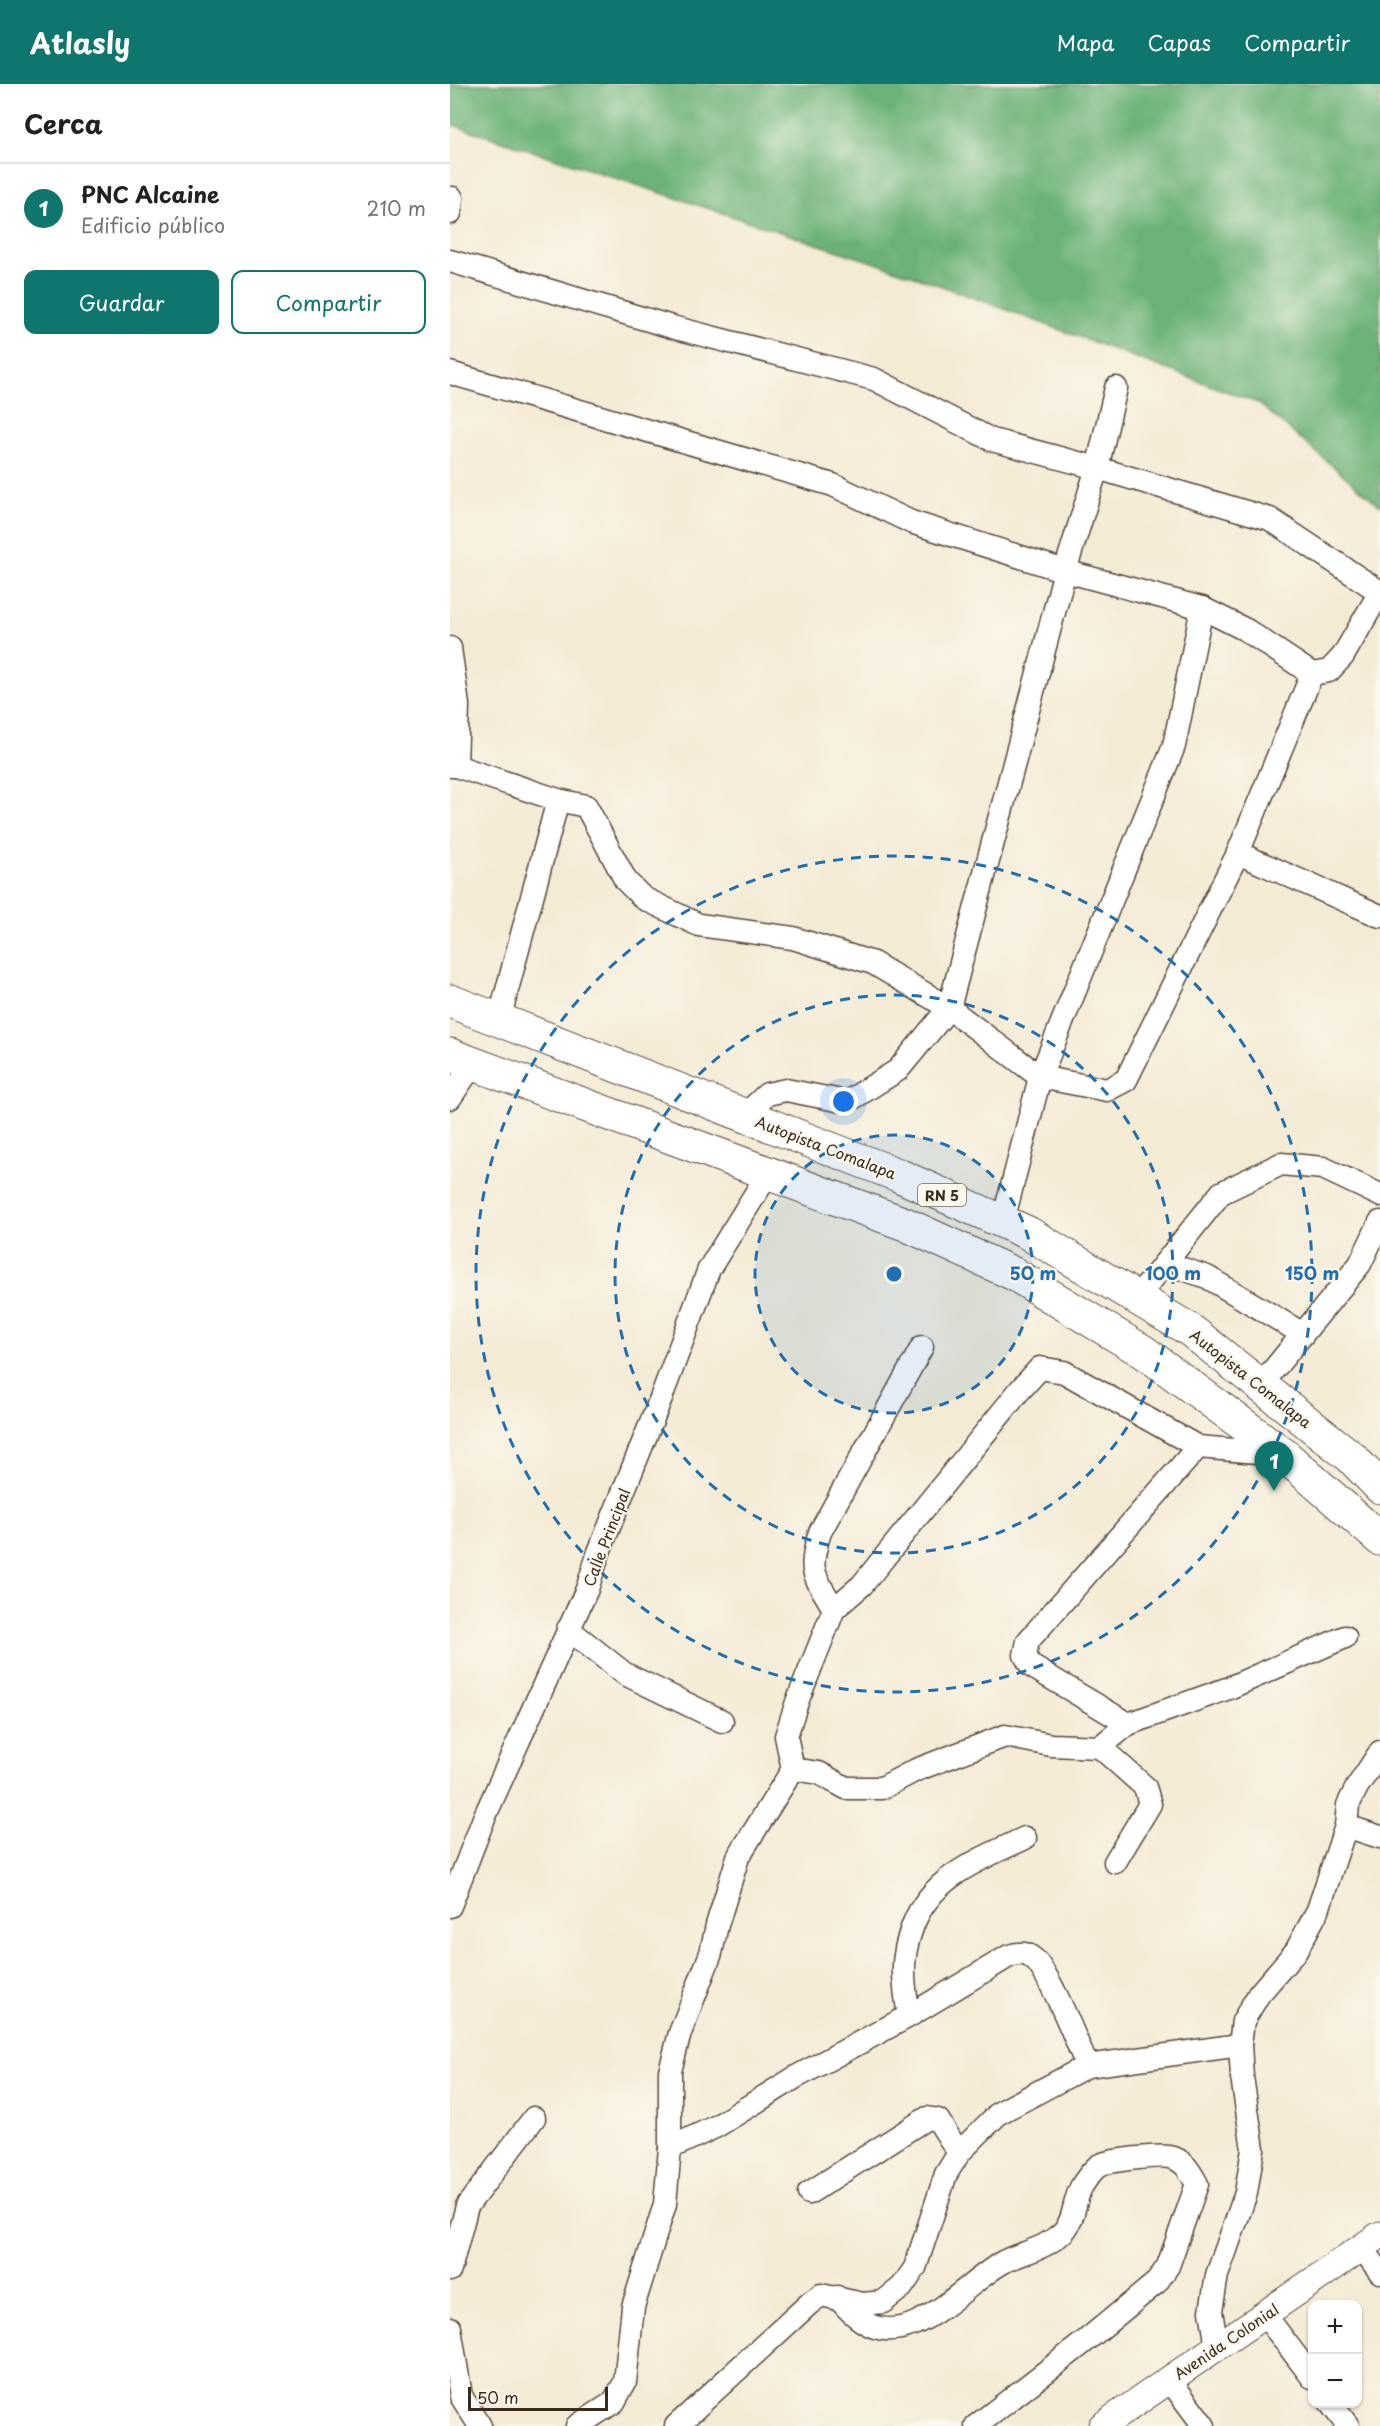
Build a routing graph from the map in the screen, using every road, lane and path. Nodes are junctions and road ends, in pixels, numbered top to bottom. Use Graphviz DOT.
graph roads {
  1 [pos="450,261"];
  2 [pos="450,373"];
  3 [pos="1116,388"];
  4 [pos="1097,468"];
  5 [pos="1065,571"];
  6 [pos="1380,591"];
  7 [pos="1202,608"];
  8 [pos="450,648"];
  9 [pos="1312,674"];
  10 [pos="453,766"];
  11 [pos="558,800"];
  12 [pos="1238,853"];
  13 [pos="1380,916"];
  14 [pos="450,1001"];
  15 [pos="949,1008"];
  16 [pos="499,1020"];
  17 [pos="461,1059"];
  18 [pos="1040,1077"];
  19 [pos="450,1098"];
  20 [pos="744,1116"];
  21 [pos="769,1172"];
  22 [pos="1380,1195"];
  23 [pos="1003,1221"];
  24 [pos="1380,1222"];
  25 [pos="1165,1263"];
  26 [pos="1137,1298"];
  27 [pos="1303,1334"];
  28 [pos="922,1347"];
  29 [pos="1261,1385"];
  30 [pos="1198,1447"];
  31 [pos="1283,1454"];
  32 [pos="1380,1487"];
  33 [pos="1380,1539"];
  34 [pos="834,1609"];
  35 [pos="568,1629"];
  36 [pos="1345,1637"];
  37 [pos="722,1722"];
  38 [pos="1128,1724"];
  39 [pos="1100,1747"];
  40 [pos="1380,1752"];
  41 [pos="793,1769"];
  42 [pos="1346,1826"];
  43 [pos="1380,1836"];
  44 [pos="1025,1838"];
  45 [pos="1115,1862"];
  46 [pos="450,1906"];
  47 [pos="909,2016"];
  48 [pos="1240,2045"];
  49 [pos="1087,2066"];
  50 [pos="534,2118"];
  51 [pos="670,2148"];
  52 [pos="959,2153"];
  53 [pos="809,2193"];
  54 [pos="1371,2242"];
  55 [pos="450,2270"];
  56 [pos="1380,2272"];
  57 [pos="837,2297"];
  58 [pos="1265,2315"];
  59 [pos="450,2328"];
  60 [pos="1217,2347"];
  61 [pos="1308,2372"];
  62 [pos="1169,2379"];
  63 [pos="1335,2408"];
  64 [pos="480,2426"];
  65 [pos="577,2426"];
  66 [pos="676,2426"];
  67 [pos="976,2426"];
  68 [pos="1102,2426"];
  69 [pos="1204,2426"];
  70 [pos="1348,2426"];
  1 -- 4 [label="street"];
  2 -- 5 [label="street"];
  3 -- 4 [label="street"];
  4 -- 5 [label="street"];
  4 -- 6 [label="street"];
  5 -- 7 [label="street"];
  5 -- 15 [label="street"];
  6 -- 9 [label="street"];
  7 -- 9 [label="street"];
  7 -- 18 [label="street"];
  8 -- 10 [label="street"];
  9 -- 12 [label="street"];
  10 -- 11 [label="street"];
  11 -- 15 [label="street"];
  11 -- 16 [label="street"];
  12 -- 13 [label="street"];
  12 -- 18 [label="street"];
  14 -- 16 [label="highway, Autopista Comalapa / RN 5"];
  15 -- 18 [label="street"];
  15 -- 20 [label="street"];
  16 -- 20 [label="highway, Autopista Comalapa / RN 5"];
  17 -- 19 [label="street"];
  17 -- 21 [label="highway, RN 5"];
  18 -- 23 [label="street"];
  20 -- 23 [label="highway, Autopista Comalapa / RN 5"];
  21 -- 31 [label="highway, RN 5"];
  21 -- 35 [label="street, Calle Principal"];
  22 -- 25 [label="street"];
  23 -- 26 [label="highway, Autopista Comalapa / RN 5"];
  24 -- 27 [label="street"];
  25 -- 26 [label="street"];
  25 -- 27 [label="street"];
  26 -- 29 [label="highway, Autopista Comalapa / RN 5"];
  27 -- 29 [label="street"];
  28 -- 34 [label="street"];
  29 -- 32 [label="highway, Autopista Comalapa / RN 5"];
  30 -- 31 [label="street"];
  30 -- 34 [label="street"];
  30 -- 38 [label="street"];
  31 -- 33 [label="highway, RN 5"];
  34 -- 41 [label="street"];
  35 -- 37 [label="street"];
  35 -- 46 [label="street, Calle Principal"];
  36 -- 38 [label="street"];
  38 -- 39 [label="street"];
  39 -- 41 [label="street"];
  39 -- 45 [label="street"];
  40 -- 42 [label="street"];
  41 -- 51 [label="street"];
  42 -- 43 [label="street"];
  42 -- 48 [label="street"];
  44 -- 47 [label="street"];
  47 -- 49 [label="street"];
  47 -- 51 [label="street"];
  48 -- 49 [label="street"];
  48 -- 60 [label="street"];
  49 -- 52 [label="street"];
  50 -- 55 [label="street"];
  51 -- 65 [label="street"];
  52 -- 53 [label="street"];
  52 -- 57 [label="street"];
  54 -- 56 [label="street"];
  54 -- 58 [label="street, Avenida Colonial"];
  57 -- 66 [label="street"];
  57 -- 67 [label="street"];
  58 -- 60 [label="street, Avenida Colonial"];
  58 -- 61 [label="street"];
  59 -- 64 [label="street"];
  60 -- 62 [label="street, Avenida Colonial"];
  62 -- 68 [label="street, Avenida Colonial"];
  62 -- 69 [label="street"];
  63 -- 70 [label="street"];
}
